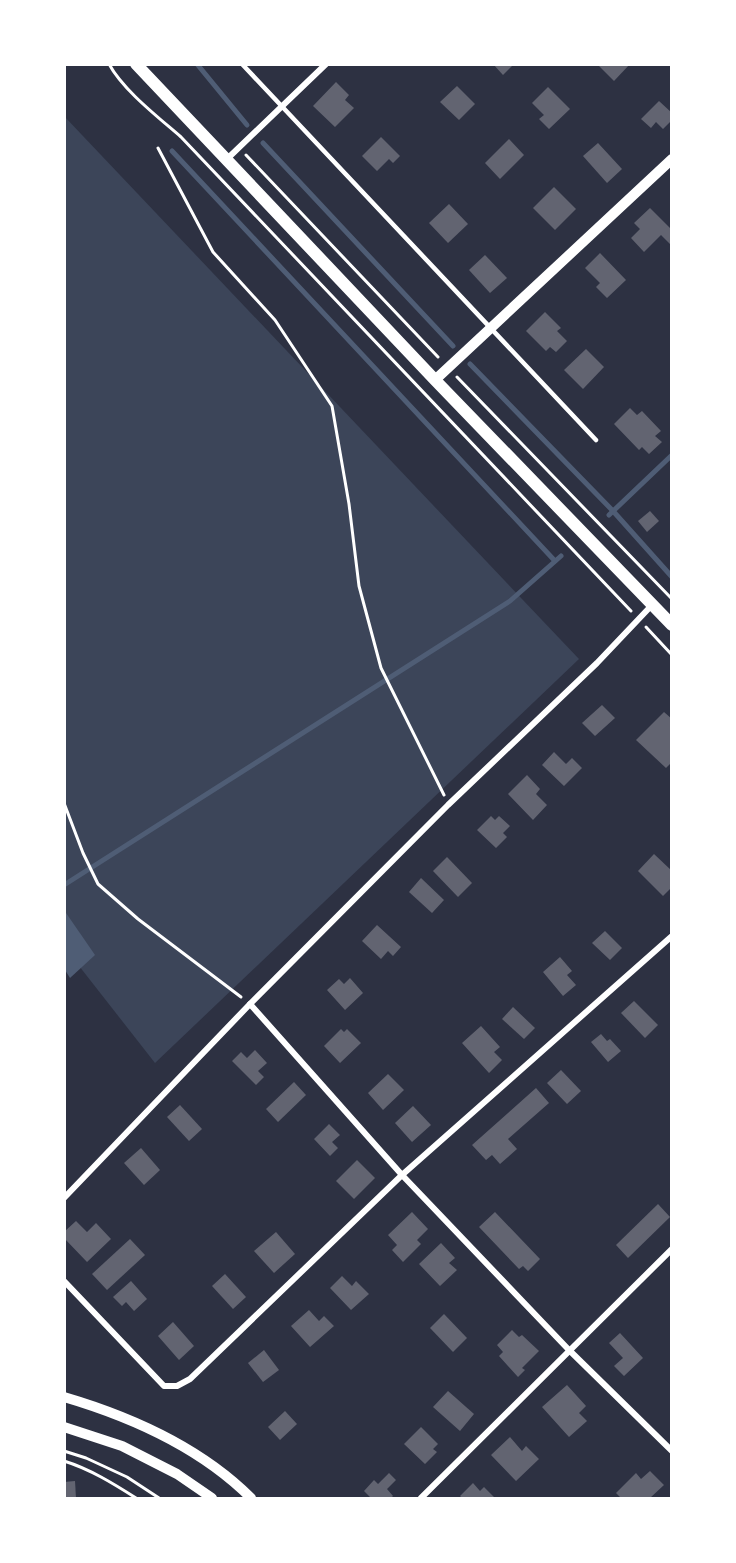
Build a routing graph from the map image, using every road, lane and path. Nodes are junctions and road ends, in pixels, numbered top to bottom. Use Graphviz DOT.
graph roads {
  1 [pos="109,64"];
  2 [pos="136,64"];
  3 [pos="242,64"];
  4 [pos="326,64"];
  5 [pos="282,107"];
  6 [pos="158,148"];
  7 [pos="672,159"];
  8 [pos="226,160"];
  9 [pos="491,329"];
  10 [pos="435,380"];
  11 [pos="596,440"];
  12 [pos="652,604"];
  13 [pos="639,619"];
  14 [pos="671,624"];
  15 [pos="672,654"];
  16 [pos="64,802"];
  17 [pos="448,805"];
  18 [pos="672,936"];
  19 [pos="250,1004"];
  20 [pos="402,1175"];
  21 [pos="64,1198"];
  22 [pos="672,1249"];
  23 [pos="64,1281"];
  24 [pos="570,1350"];
  25 [pos="64,1397"];
  26 [pos="64,1427"];
  27 [pos="64,1451"];
  28 [pos="672,1451"];
  29 [pos="64,1461"];
  30 [pos="136,1498"];
  31 [pos="159,1498"];
  32 [pos="212,1498"];
  33 [pos="251,1498"];
  34 [pos="421,1498"];
  1 -- 13 [label="path"];
  2 -- 8 [label="main road"];
  3 -- 5 [label="lane"];
  4 -- 5 [label="street"];
  5 -- 8 [label="street"];
  5 -- 9 [label="lane"];
  6 -- 17 [label="path"];
  7 -- 9 [label="street"];
  8 -- 10 [label="main road"];
  9 -- 10 [label="street"];
  9 -- 11 [label="lane"];
  10 -- 12 [label="main road"];
  12 -- 13 [label="street"];
  12 -- 14 [label="main road"];
  13 -- 15 [label="path"];
  13 -- 17 [label="street"];
  16 -- 19 [label="path"];
  17 -- 19 [label="street"];
  18 -- 20 [label="street"];
  19 -- 20 [label="street"];
  19 -- 21 [label="street"];
  20 -- 23 [label="street"];
  20 -- 24 [label="street"];
  22 -- 24 [label="street"];
  24 -- 28 [label="street"];
  24 -- 34 [label="street"];
  25 -- 33 [label="street"];
  26 -- 32 [label="street"];
  27 -- 31 [label="path"];
  29 -- 30 [label="path"];
}
